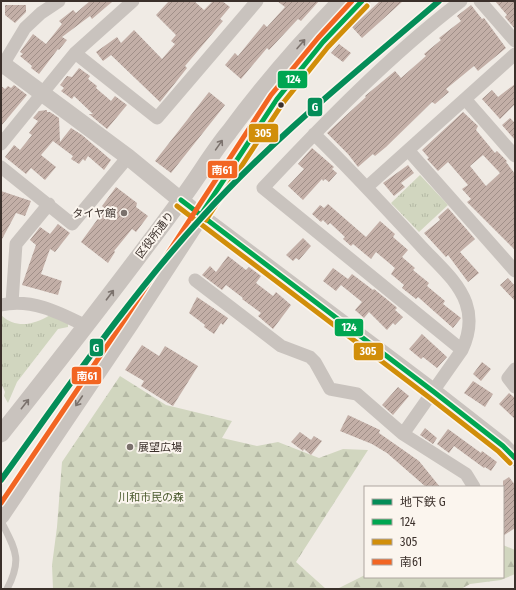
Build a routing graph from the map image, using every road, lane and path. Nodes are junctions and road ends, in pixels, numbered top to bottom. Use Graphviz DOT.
graph roads {
  1 [pos="59,1"];
  2 [pos="133,1"];
  3 [pos="257,1"];
  4 [pos="341,1"];
  5 [pos="362,1"];
  6 [pos="461,1"];
  7 [pos="480,1"];
  8 [pos="515,41"];
  9 [pos="75,53"];
  10 [pos="515,54"];
  11 [pos="2,66"];
  12 [pos="42,93"];
  13 [pos="465,99"];
  14 [pos="314,134"];
  15 [pos="1,144"];
  16 [pos="408,150"];
  17 [pos="515,156"];
  18 [pos="128,157"];
  19 [pos="1,167"];
  20 [pos="367,187"];
  21 [pos="181,200"];
  22 [pos="49,204"];
  23 [pos="200,216"];
  24 [pos="515,271"];
  25 [pos="195,280"];
  26 [pos="7,304"];
  27 [pos="86,326"];
  28 [pos="462,350"];
  29 [pos="515,369"];
  30 [pos="515,387"];
  31 [pos="434,392"];
  32 [pos="1,434"];
  33 [pos="403,434"];
  34 [pos="515,458"];
  35 [pos="473,486"];
  36 [pos="1,516"];
  37 [pos="1,521"];
  38 [pos="7,589"];
  1 -- 11 [label="street"];
  2 -- 9 [label="street"];
  3 -- 9 [label="street"];
  21 -- 4 [label="street, 区役所通り, one-way"];
  5 -- 23 [label="street"];
  6 -- 14 [label="street"];
  7 -- 8 [label="street"];
  9 -- 12 [label="street"];
  10 -- 13 [label="street"];
  11 -- 12 [label="street"];
  12 -- 15 [label="street"];
  12 -- 18 [label="street"];
  13 -- 16 [label="street"];
  13 -- 17 [label="street"];
  14 -- 20 [label="street"];
  14 -- 28 [label="street"];
  16 -- 20 [label="street"];
  16 -- 24 [label="street"];
  18 -- 21 [label="street"];
  18 -- 22 [label="street"];
  19 -- 22 [label="street"];
  20 -- 28 [label="street"];
  21 -- 23 [label="street"];
  27 -- 21 [label="street, 区役所通り, one-way"];
  22 -- 26 [label="street"];
  23 -- 31 [label="street"];
  23 -- 36 [label="street, one-way"];
  25 -- 33 [label="street"];
  26 -- 27 [label="street"];
  32 -- 27 [label="street, 区役所通り, one-way"];
  28 -- 31 [label="street"];
  29 -- 30 [label="street"];
  31 -- 33 [label="street"];
  31 -- 34 [label="street"];
  33 -- 35 [label="street"];
  37 -- 38 [label="lane"];
}
